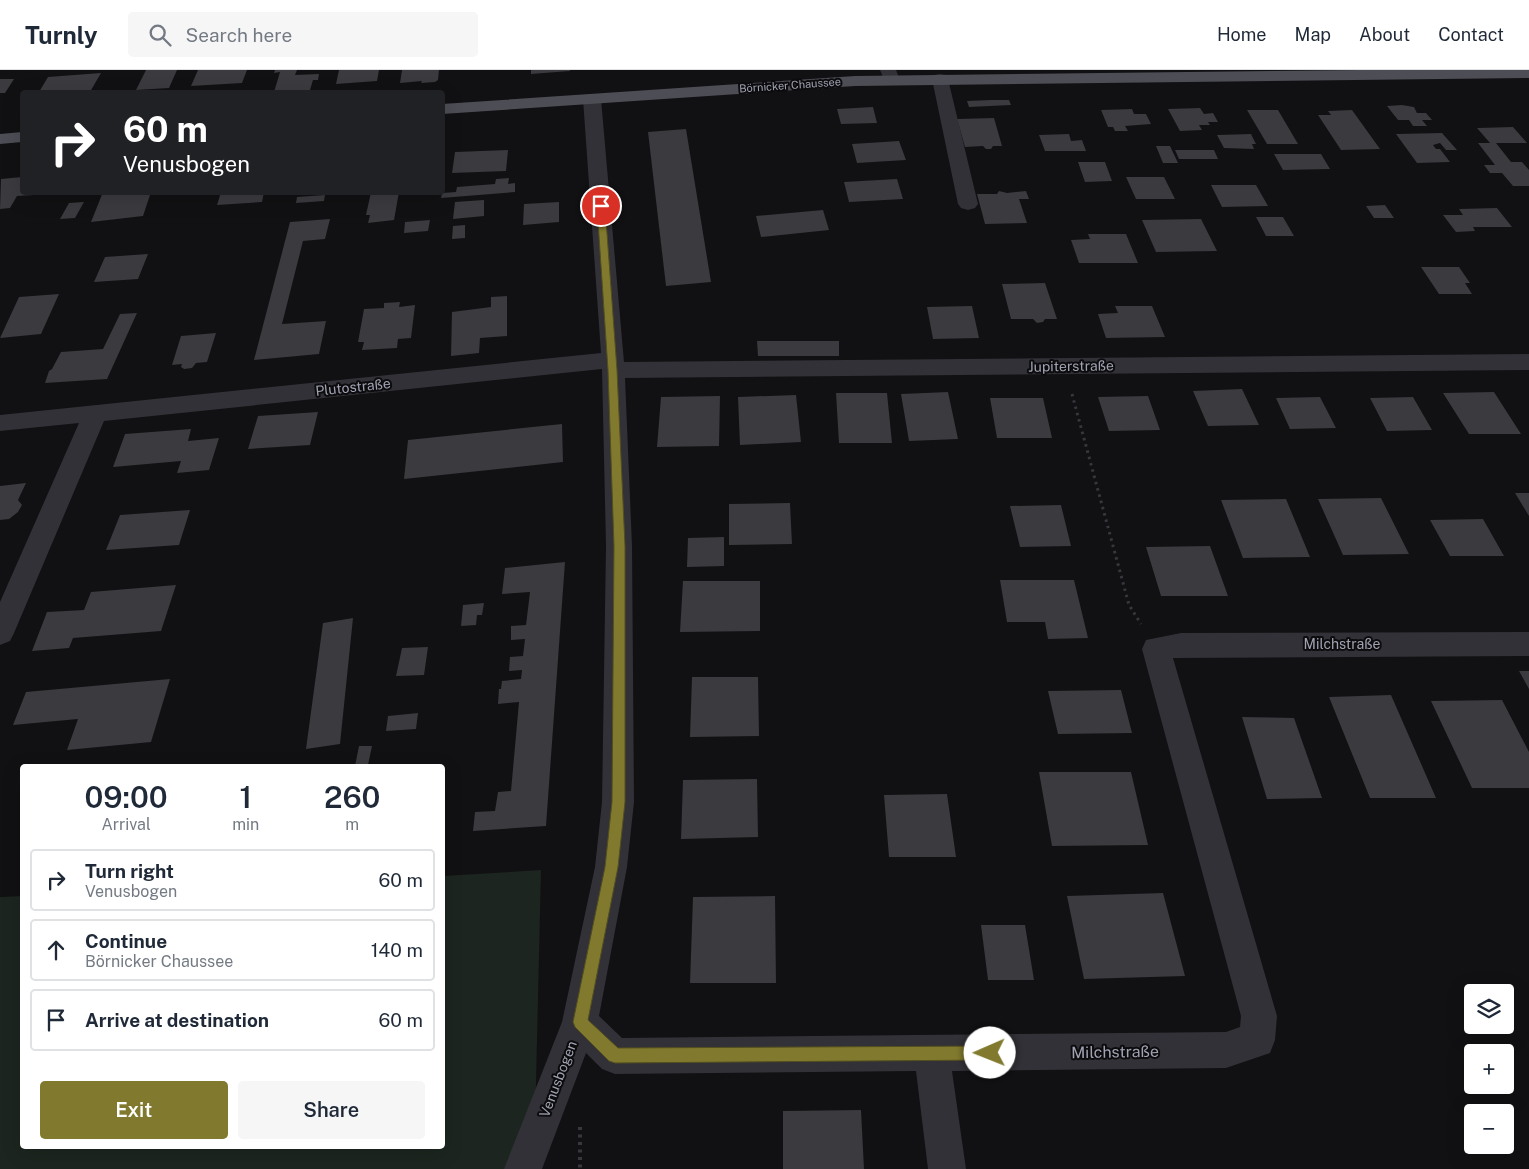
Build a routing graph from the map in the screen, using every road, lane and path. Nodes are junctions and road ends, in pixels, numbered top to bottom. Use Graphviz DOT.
graph roads {
  1 [pos="1529,73"];
  2 [pos="890,75"];
  3 [pos="940,79"];
  4 [pos="592,99"];
  5 [pos="445,109"];
  6 [pos="20,137"];
  7 [pos="0,139"];
  8 [pos="968,204"];
  9 [pos="1529,362"];
  10 [pos="612,365"];
  11 [pos="1064,366"];
  12 [pos="95,414"];
  13 [pos="0,423"];
  14 [pos="0,633"];
  15 [pos="1529,644"];
  16 [pos="1156,649"];
  17 [pos="580,1022"];
  18 [pos="932,1054"];
  19 [pos="523,1169"];
  20 [pos="947,1169"];
  1 -- 3 [label="main road, Börnicker Chaussee"];
  2 -- 3 [label="main road, Börnicker Chaussee"];
  2 -- 4 [label="main road, Börnicker Chaussee"];
  3 -- 8 [label="street"];
  4 -- 5 [label="main road, Börnicker Chaussee"];
  4 -- 10 [label="street"];
  6 -- 7 [label="main road"];
  9 -- 11 [label="street, Jupiterstraße"];
  10 -- 11 [label="street, Jupiterstraße"];
  10 -- 12 [label="street, Plutostraße"];
  10 -- 17 [label="street, Venusbogen"];
  11 -- 16 [label="path"];
  12 -- 13 [label="street, Plutostraße"];
  12 -- 14 [label="street"];
  15 -- 16 [label="street, Milchstraße"];
  16 -- 18 [label="street, Milchstraße"];
  17 -- 18 [label="street, Milchstraße"];
  17 -- 19 [label="street, Venusbogen"];
  18 -- 20 [label="street"];
}
